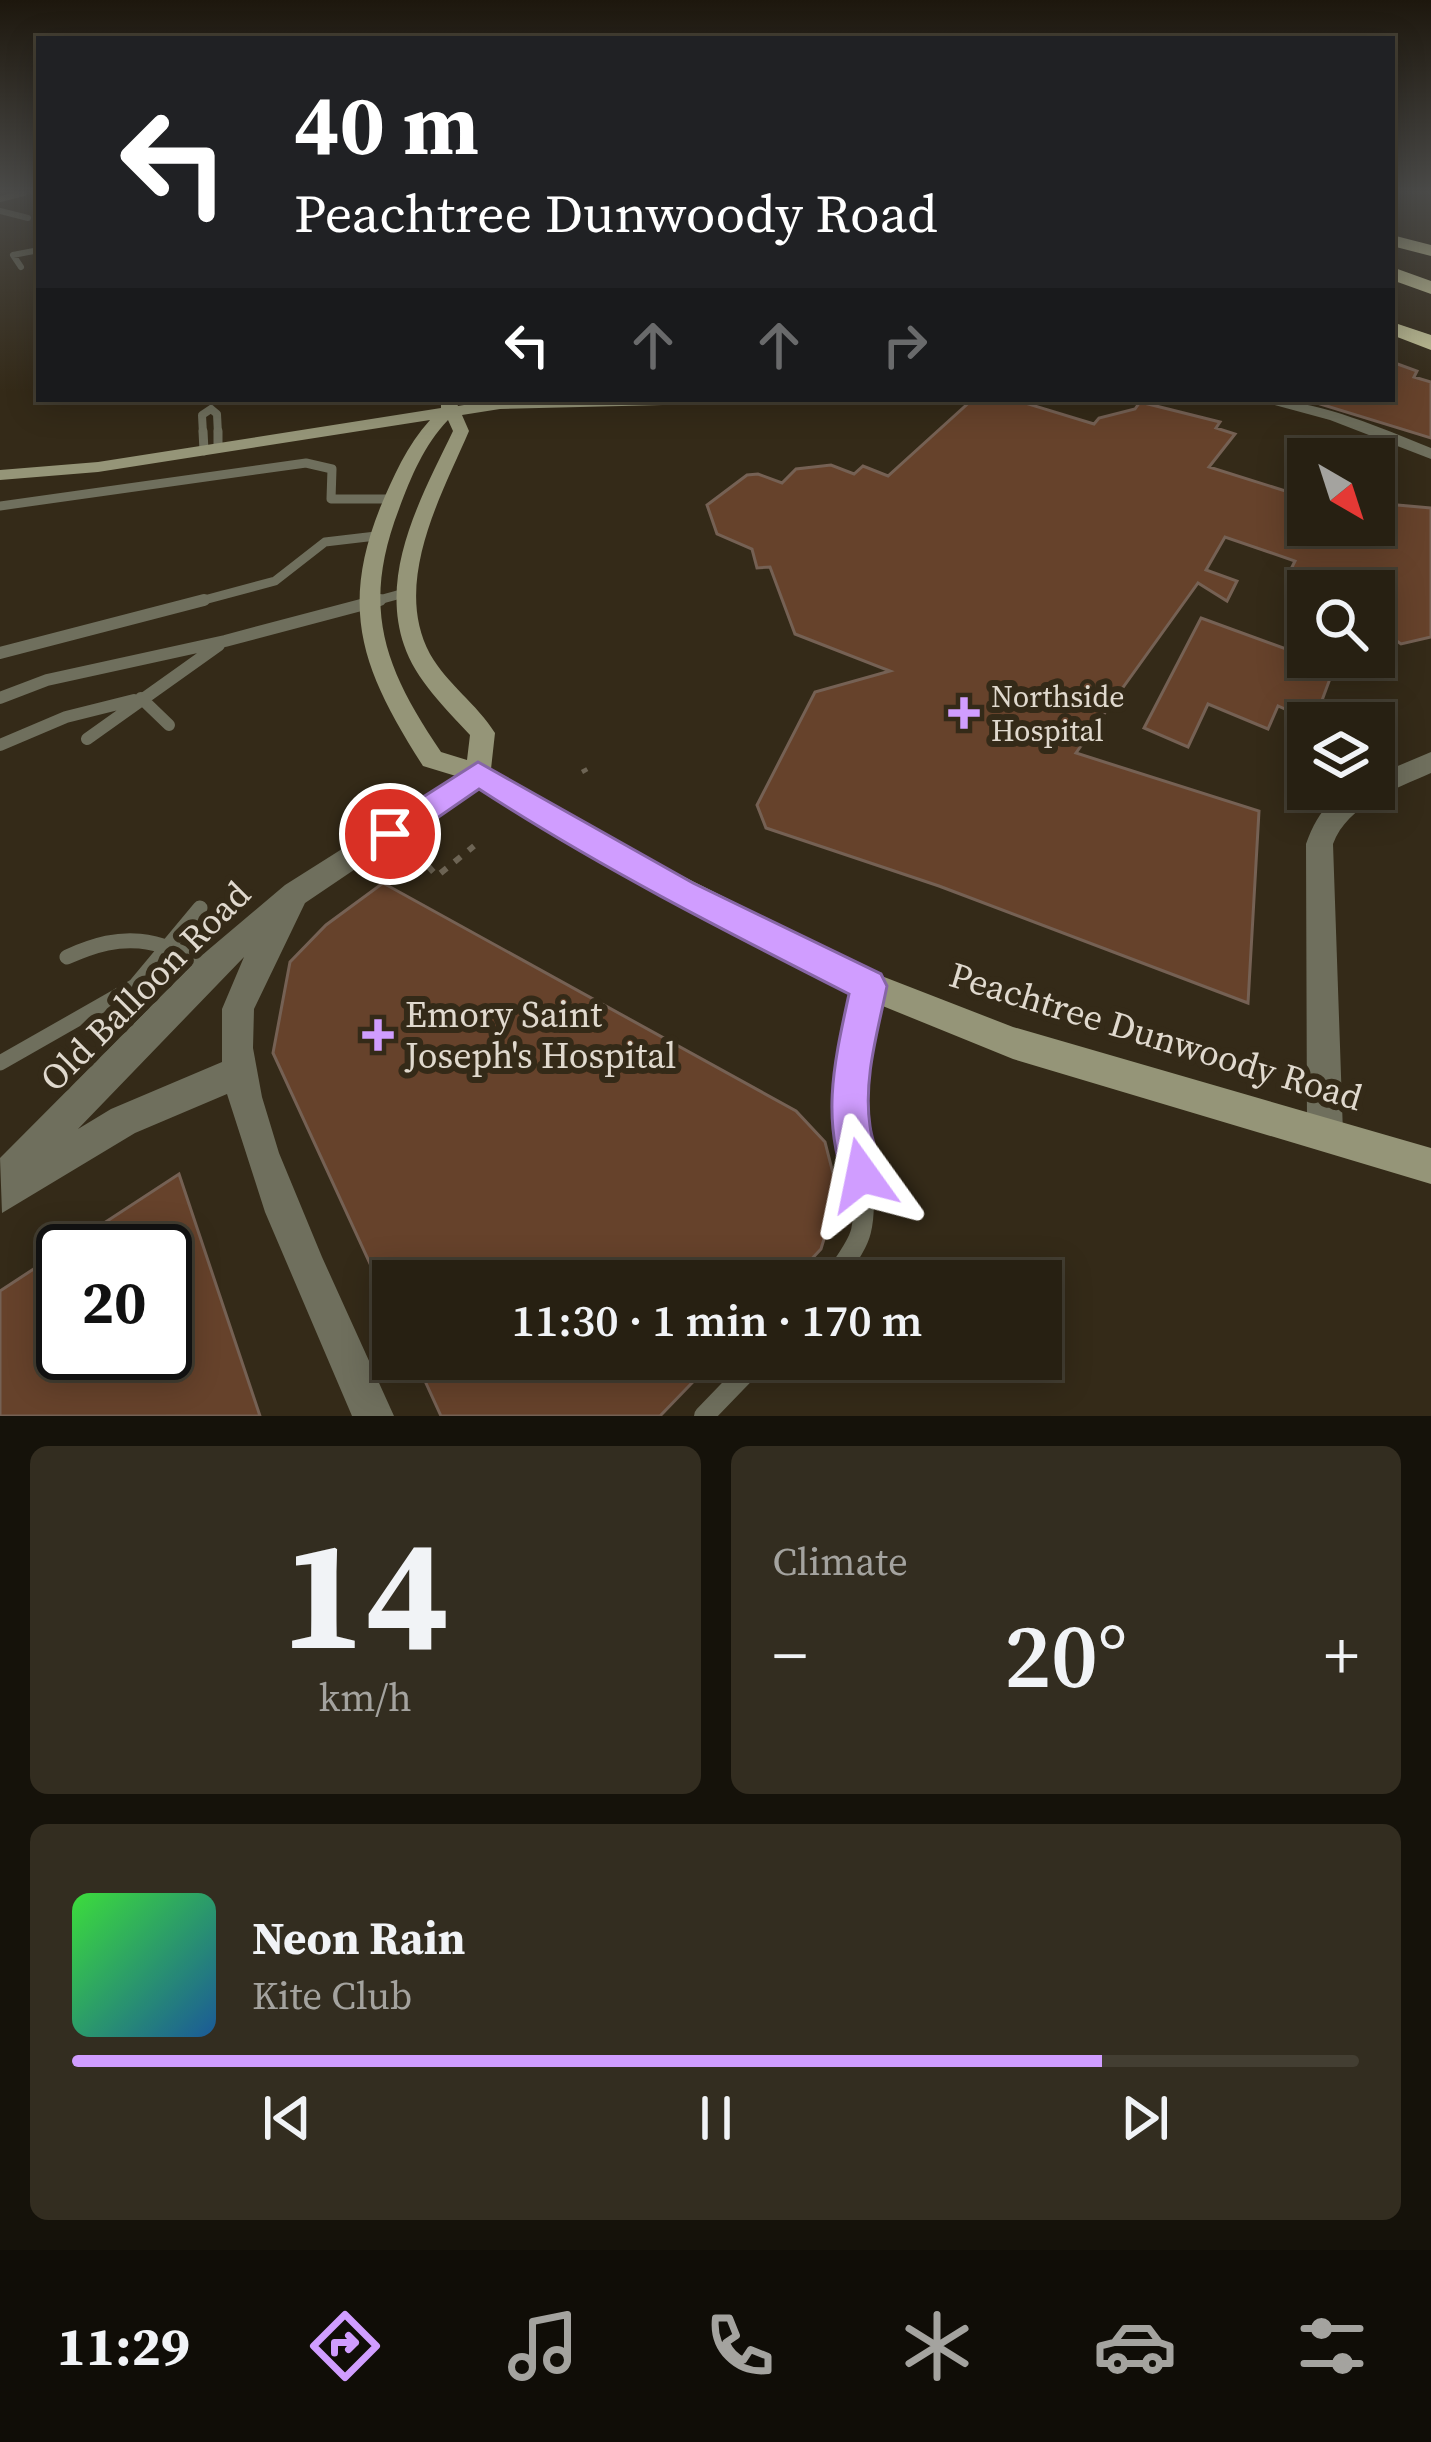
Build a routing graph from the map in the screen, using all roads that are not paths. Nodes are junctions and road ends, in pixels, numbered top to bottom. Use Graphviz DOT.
graph roads {
  1 [pos="16,259"];
  2 [pos="21,268"];
  3 [pos="1395,274"];
  4 [pos="1431,288"];
  5 [pos="1395,309"];
  6 [pos="1431,323"];
  7 [pos="1395,329"];
  8 [pos="1431,343"];
  9 [pos="582,402"];
  10 [pos="1275,402"];
  11 [pos="448,404"];
  12 [pos="1431,454"];
  13 [pos="0,475"];
  14 [pos="393,499"];
  15 [pos="0,506"];
  16 [pos="376,536"];
  17 [pos="408,592"];
  18 [pos="365,603"];
  19 [pos="225,640"];
  20 [pos="0,653"];
  21 [pos="0,698"];
  22 [pos="141,698"];
  23 [pos="169,724"];
  24 [pos="87,739"];
  25 [pos="0,745"];
  26 [pos="1431,762"];
  27 [pos="478,773"];
  28 [pos="1395,778"];
  29 [pos="1339,810"];
  30 [pos="295,894"];
  31 [pos="200,908"];
  32 [pos="169,946"];
  33 [pos="67,957"];
  34 [pos="212,966"];
  35 [pos="869,986"];
  36 [pos="0,1063"];
  37 [pos="237,1073"];
  38 [pos="1325,1133"];
  39 [pos="1431,1166"];
  40 [pos="0,1184"];
  41 [pos="0,1196"];
  42 [pos="845,1260"];
  43 [pos="739,1380"];
  44 [pos="373,1416"];
  45 [pos="704,1416"];
  1 -- 2 [label="lane"];
  3 -- 4 [label="highway"];
  5 -- 6 [label="highway"];
  7 -- 8 [label="highway"];
  9 -- 11 [label="main road"];
  10 -- 12 [label="street"];
  11 -- 13 [label="main road"];
  11 -- 14 [label="main road, Peachtree Dunwoody Road"];
  11 -- 17 [label="main road"];
  14 -- 15 [label="lane"];
  14 -- 16 [label="main road, Peachtree Dunwoody Road"];
  16 -- 18 [label="main road, Peachtree Dunwoody Road"];
  16 -- 20 [label="lane"];
  17 -- 18 [label="lane"];
  17 -- 27 [label="main road"];
  18 -- 19 [label="lane"];
  18 -- 27 [label="main road, Peachtree Dunwoody Road"];
  19 -- 21 [label="lane"];
  19 -- 22 [label="lane"];
  22 -- 23 [label="lane"];
  22 -- 24 [label="lane"];
  22 -- 25 [label="lane"];
  26 -- 28 [label="street"];
  27 -- 30 [label="street, Old Balloon Road"];
  27 -- 35 [label="main road, Peachtree Dunwoody Road"];
  29 -- 38 [label="street"];
  30 -- 34 [label="street, Old Balloon Road"];
  30 -- 37 [label="street"];
  31 -- 32 [label="lane"];
  32 -- 33 [label="lane"];
  32 -- 34 [label="lane"];
  32 -- 36 [label="lane"];
  34 -- 40 [label="street, Old Balloon Road"];
  35 -- 38 [label="main road, Peachtree Dunwoody Road"];
  35 -- 42 [label="lane"];
  37 -- 41 [label="street"];
  37 -- 44 [label="street"];
  38 -- 39 [label="main road, Peachtree Dunwoody Road"];
  43 -- 45 [label="lane"];
}
